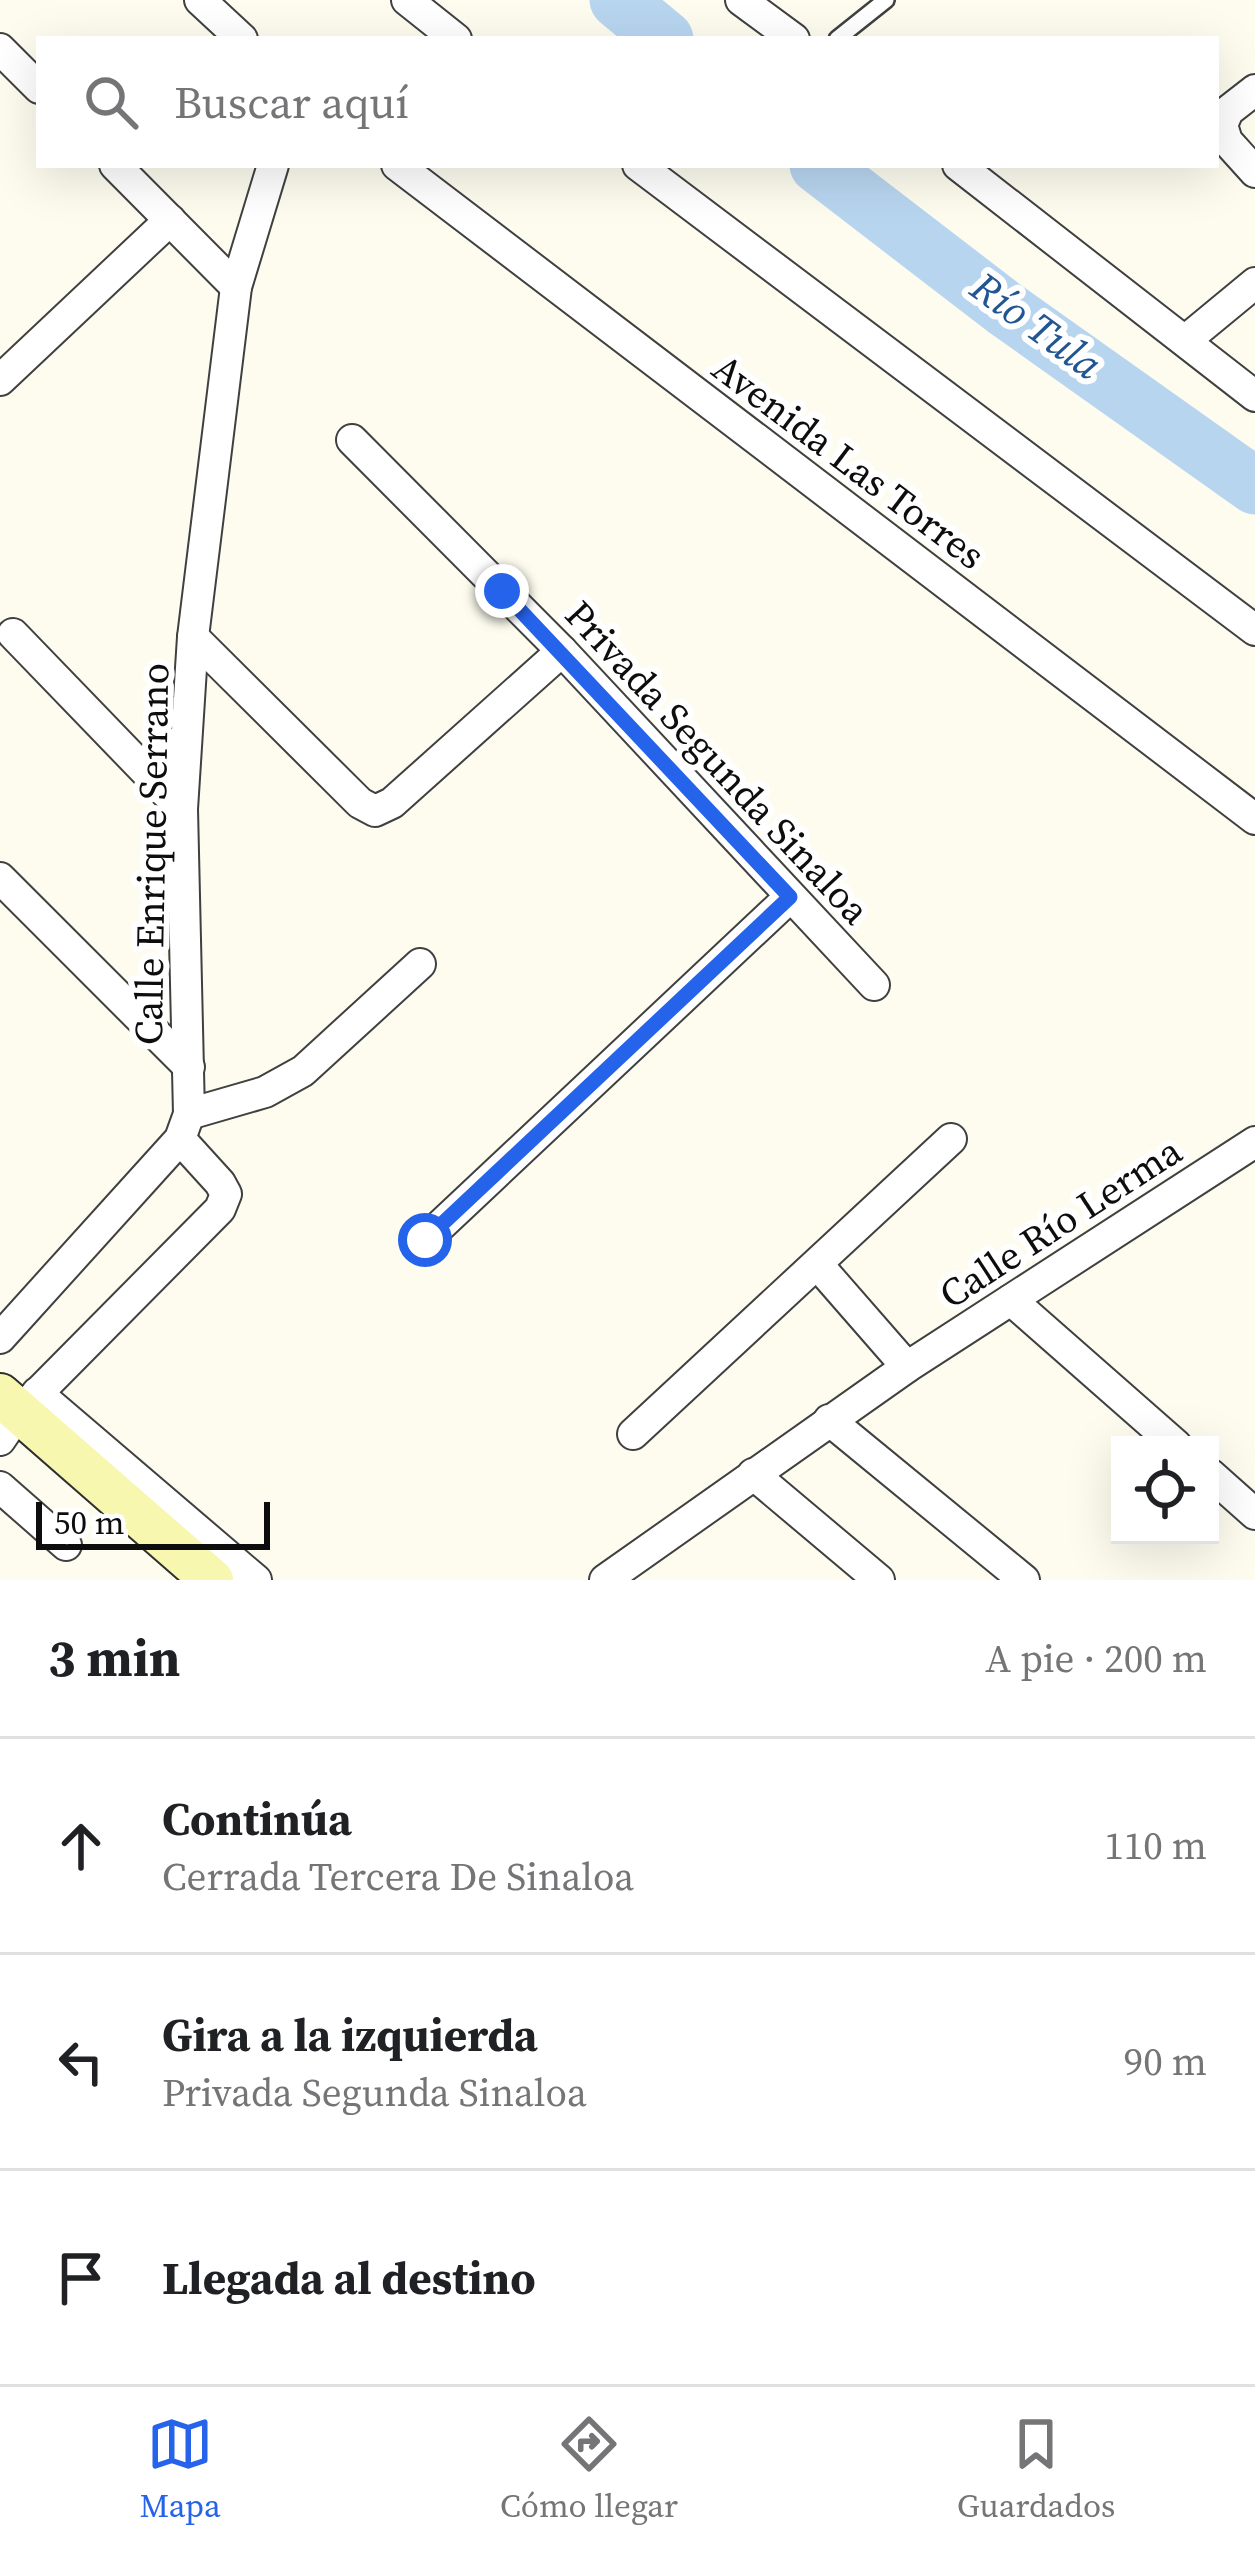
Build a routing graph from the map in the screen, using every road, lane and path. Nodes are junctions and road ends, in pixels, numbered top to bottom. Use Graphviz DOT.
graph roads {
  1 [pos="200,0"];
  2 [pos="407,0"];
  3 [pos="741,0"];
  4 [pos="886,0"];
  5 [pos="239,36"];
  6 [pos="452,36"];
  7 [pos="790,36"];
  8 [pos="841,36"];
  9 [pos="0,49"];
  10 [pos="36,85"];
  11 [pos="1255,90"];
  12 [pos="119,168"];
  13 [pos="272,168"];
  14 [pos="401,168"];
  15 [pos="642,168"];
  16 [pos="962,168"];
  17 [pos="1255,172"];
  18 [pos="170,220"];
  19 [pos="1255,283"];
  20 [pos="236,287"];
  21 [pos="1186,340"];
  22 [pos="0,380"];
  23 [pos="1255,395"];
  24 [pos="352,440"];
  25 [pos="1255,630"];
  26 [pos="13,634"];
  27 [pos="193,638"];
  28 [pos="562,651"];
  29 [pos="182,809"];
  30 [pos="1255,819"];
  31 [pos="0,878"];
  32 [pos="790,897"];
  33 [pos="420,964"];
  34 [pos="874,985"];
  35 [pos="188,1067"];
  36 [pos="184,1126"];
  37 [pos="951,1139"];
  38 [pos="1255,1142"];
  39 [pos="425,1240"];
  40 [pos="818,1264"];
  41 [pos="1011,1300"];
  42 [pos="0,1338"];
  43 [pos="908,1367"];
  44 [pos="14,1410"];
  45 [pos="829,1420"];
  46 [pos="633,1435"];
  47 [pos="1167,1436"];
  48 [pos="753,1474"];
  49 [pos="1219,1482"];
  50 [pos="0,1486"];
  51 [pos="1255,1514"];
  52 [pos="66,1545"];
  53 [pos="212,1580"];
  54 [pos="256,1580"];
  55 [pos="605,1580"];
  56 [pos="879,1580"];
  57 [pos="1024,1580"];
  1 -- 5 [label="street"];
  2 -- 6 [label="street"];
  3 -- 7 [label="street"];
  4 -- 8 [label="lane"];
  9 -- 10 [label="street"];
  11 -- 17 [label="street"];
  12 -- 18 [label="street"];
  13 -- 20 [label="street, Calle Enrique Serrano"];
  14 -- 30 [label="street, Avenida Las Torres"];
  15 -- 25 [label="street"];
  16 -- 21 [label="street"];
  18 -- 20 [label="street"];
  18 -- 22 [label="street"];
  19 -- 21 [label="street"];
  20 -- 27 [label="street, Calle Enrique Serrano"];
  21 -- 23 [label="street"];
  24 -- 28 [label="street, Privada Segunda Sinaloa"];
  26 -- 29 [label="street"];
  27 -- 28 [label="street"];
  27 -- 29 [label="street, Calle Enrique Serrano"];
  28 -- 32 [label="street, Privada Segunda Sinaloa"];
  29 -- 35 [label="street, Calle Enrique Serrano"];
  31 -- 35 [label="street"];
  32 -- 34 [label="street, Privada Segunda Sinaloa"];
  32 -- 39 [label="street"];
  33 -- 36 [label="street"];
  35 -- 36 [label="street, Calle Enrique Serrano"];
  36 -- 42 [label="street"];
  36 -- 44 [label="street"];
  37 -- 40 [label="street"];
  38 -- 41 [label="street, Calle Río Lerma"];
  40 -- 43 [label="street"];
  40 -- 46 [label="street"];
  41 -- 43 [label="street, Calle Río Lerma"];
  41 -- 47 [label="street"];
  43 -- 45 [label="street"];
  44 -- 53 [label="street"];
  44 -- 54 [label="street"];
  45 -- 48 [label="street"];
  45 -- 57 [label="street"];
  48 -- 55 [label="street"];
  48 -- 56 [label="street"];
  49 -- 51 [label="street"];
  50 -- 52 [label="street"];
}
